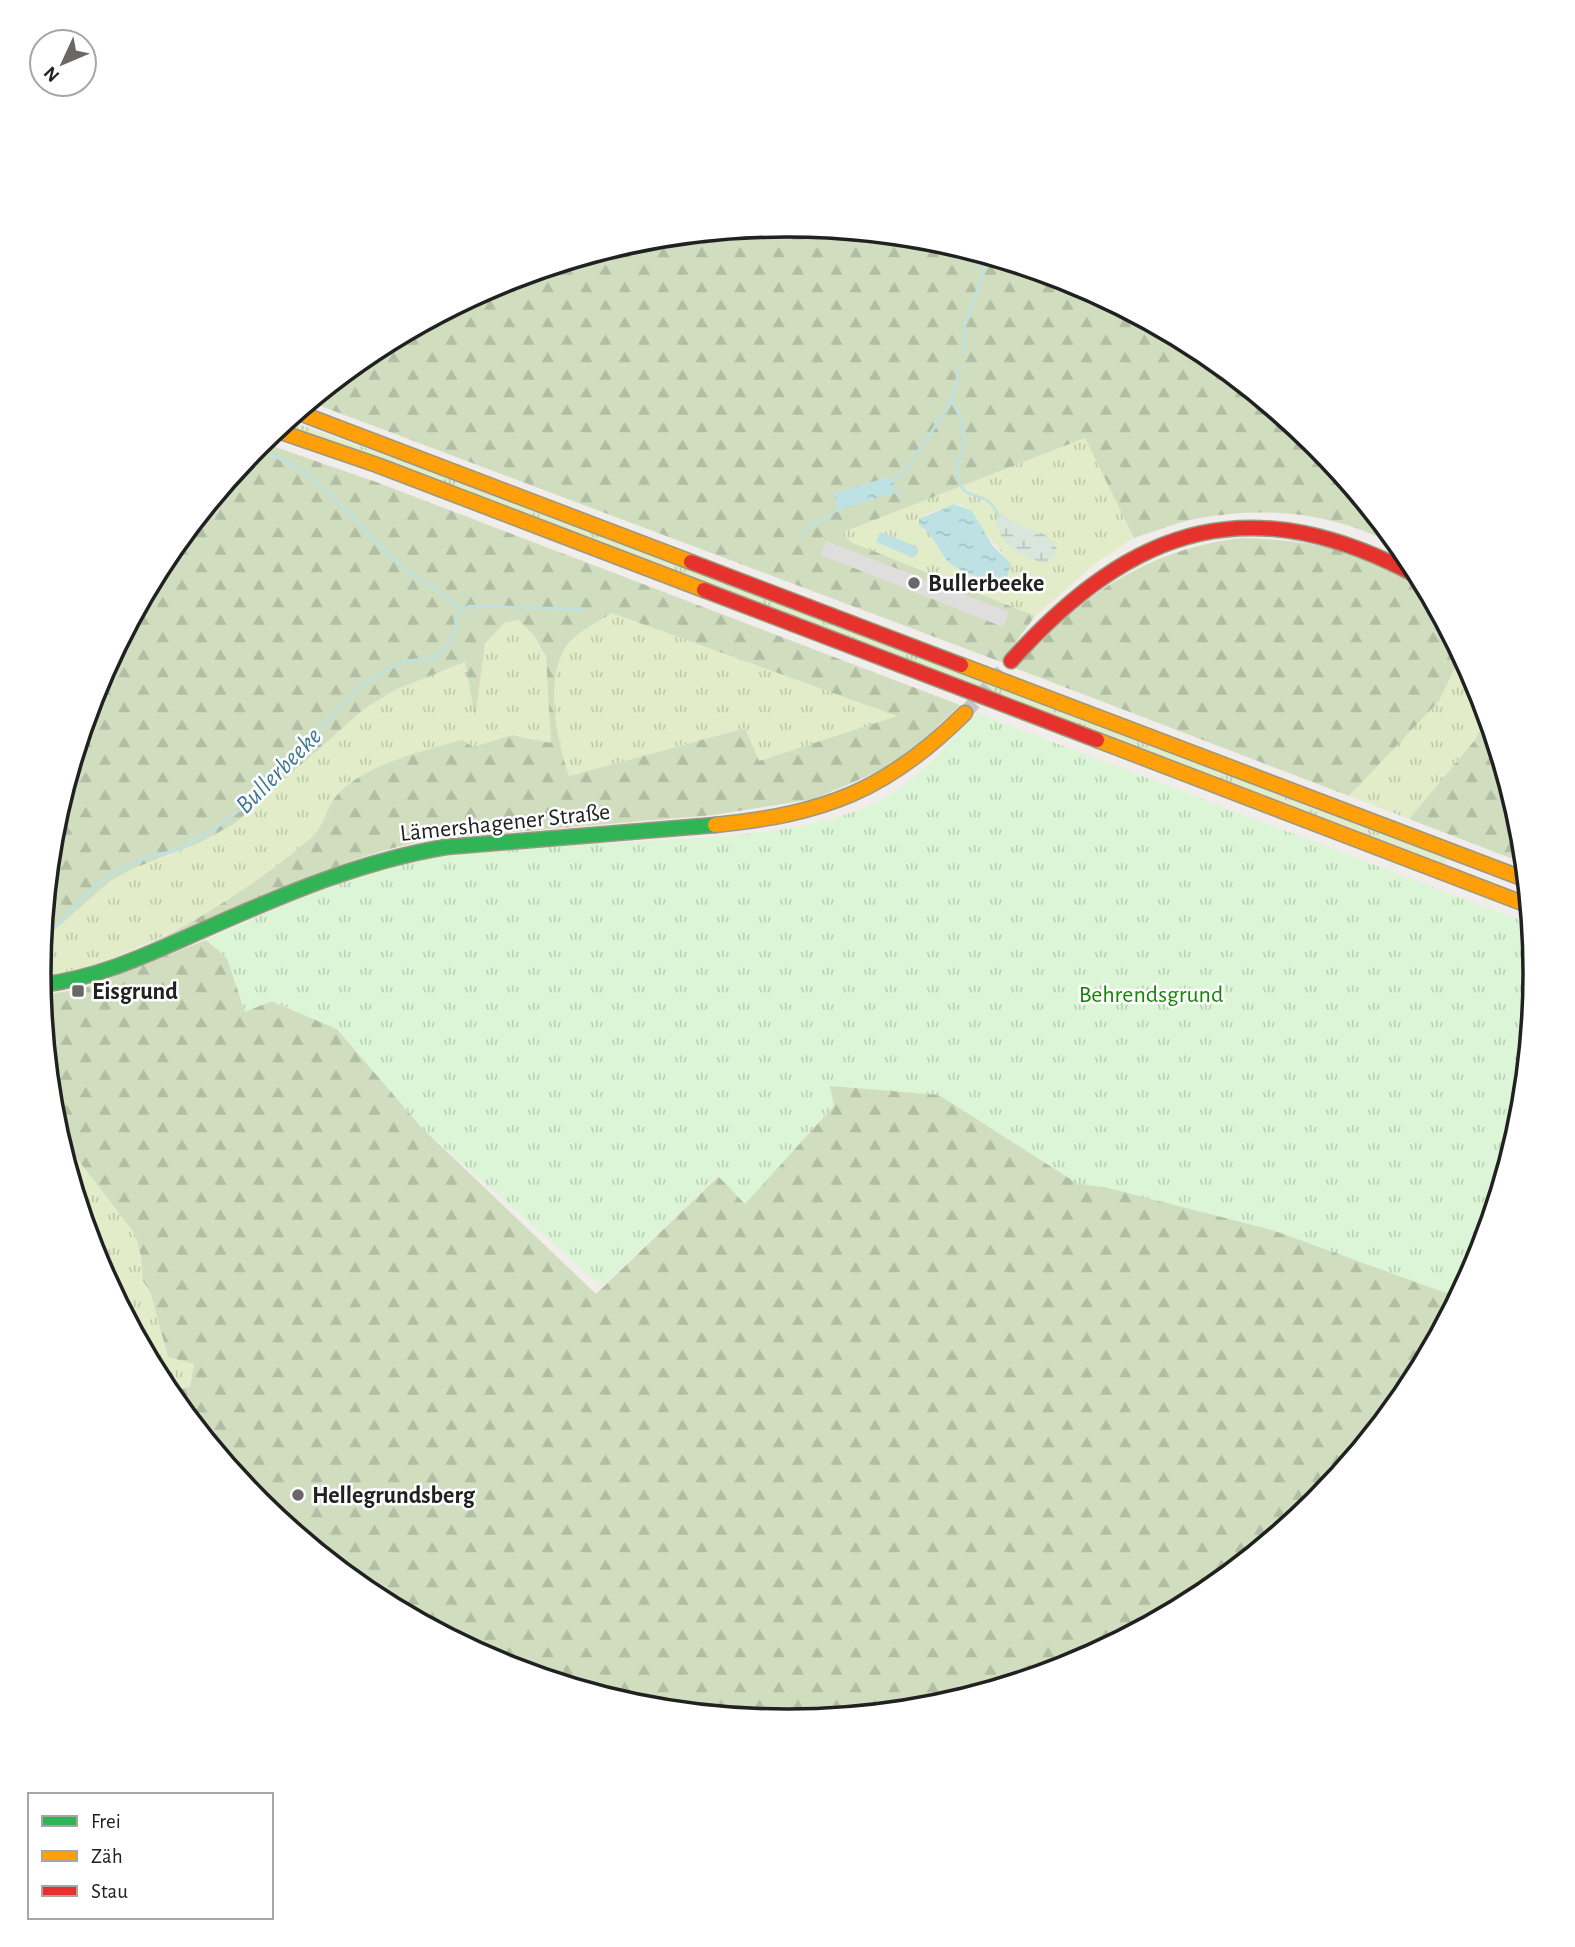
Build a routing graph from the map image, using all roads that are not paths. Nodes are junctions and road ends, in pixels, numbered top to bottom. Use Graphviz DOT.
graph roads {
  1 [pos="307,416"];
  2 [pos="287,434"];
  3 [pos="1402,568"];
  4 [pos="1011,661"];
  5 [pos="965,713"];
  6 [pos="1518,877"];
  7 [pos="1521,902"];
  8 [pos="51,983"];
  1 -- 6 [label="main road"];
  2 -- 7 [label="main road"];
  3 -- 4 [label="main road"];
  5 -- 8 [label="main road, Lämershagener Straße"];
}
